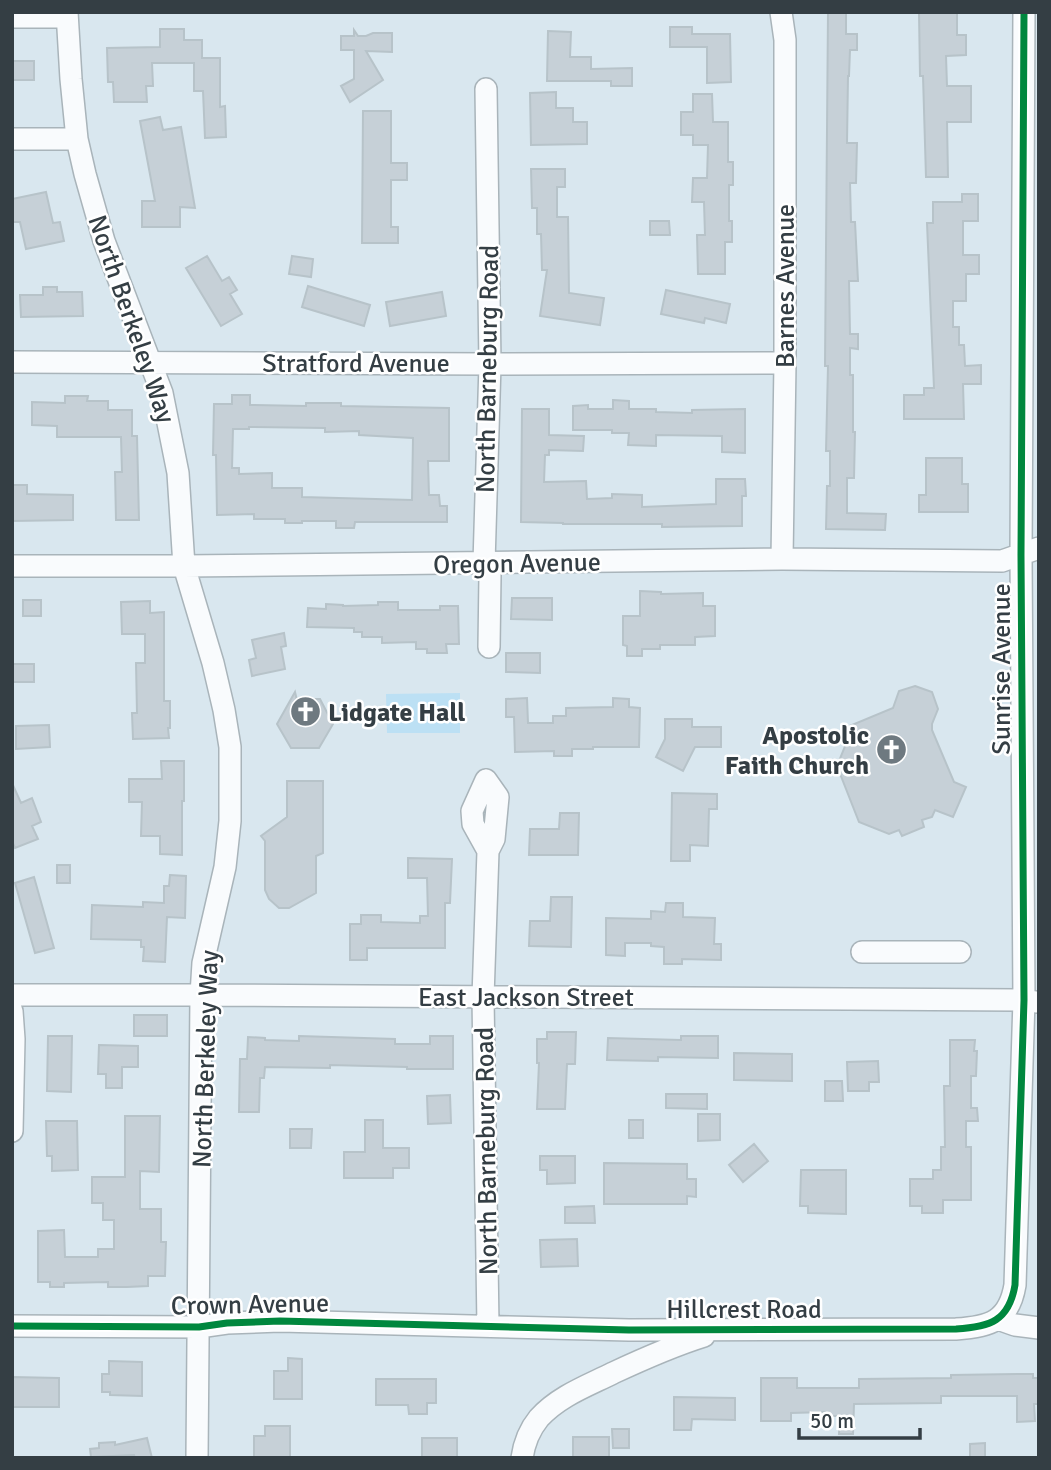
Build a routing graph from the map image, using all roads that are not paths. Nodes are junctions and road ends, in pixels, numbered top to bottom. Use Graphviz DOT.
graph roads {
  1 [pos="781,12"];
  2 [pos="1024,12"];
  3 [pos="67,15"];
  4 [pos="12,17"];
  5 [pos="1031,36"];
  6 [pos="486,89"];
  7 [pos="12,139"];
  8 [pos="77,139"];
  9 [pos="1031,160"];
  10 [pos="1031,288"];
  11 [pos="12,362"];
  12 [pos="151,362"];
  13 [pos="785,363"];
  14 [pos="490,364"];
  15 [pos="1030,424"];
  16 [pos="1030,551"];
  17 [pos="782,559"];
  18 [pos="484,564"];
  19 [pos="12,566"];
  20 [pos="184,566"];
  21 [pos="489,648"];
  22 [pos="488,851"];
  23 [pos="960,952"];
  24 [pos="862,953"];
  25 [pos="12,995"];
  26 [pos="201,995"];
  27 [pos="483,997"];
  28 [pos="1032,1001"];
  29 [pos="12,1011"];
  30 [pos="12,1131"];
  31 [pos="998,1319"];
  32 [pos="12,1326"];
  33 [pos="488,1326"];
  34 [pos="199,1327"];
  35 [pos="1039,1328"];
  36 [pos="735,1330"];
  37 [pos="197,1458"];
  38 [pos="522,1458"];
  1 -- 13 [label="street, Barnes Avenue"];
  2 -- 5 [label="street, Sunrise Avenue"];
  3 -- 4 [label="street"];
  3 -- 8 [label="street, North Berkeley Way"];
  5 -- 9 [label="street, Sunrise Avenue"];
  6 -- 14 [label="street, North Barneburg Road"];
  7 -- 8 [label="street"];
  8 -- 12 [label="street, North Berkeley Way"];
  9 -- 10 [label="street, Sunrise Avenue"];
  10 -- 15 [label="street, Sunrise Avenue"];
  11 -- 12 [label="street, Stratford Avenue"];
  12 -- 14 [label="street, Stratford Avenue"];
  12 -- 20 [label="street, North Berkeley Way"];
  13 -- 14 [label="street, Stratford Avenue"];
  13 -- 17 [label="street, Barnes Avenue"];
  14 -- 18 [label="street, North Barneburg Road"];
  15 -- 16 [label="street, Sunrise Avenue"];
  16 -- 17 [label="street, Oregon Avenue"];
  16 -- 28 [label="street, Sunrise Avenue"];
  17 -- 18 [label="street, Oregon Avenue"];
  18 -- 20 [label="street, Oregon Avenue"];
  18 -- 21 [label="street, North Barneburg Road"];
  19 -- 20 [label="street, Oregon Avenue"];
  20 -- 26 [label="street, North Berkeley Way"];
  22 -- 27 [label="street, North Barneburg Road"];
  23 -- 24 [label="street"];
  25 -- 26 [label="street, East Jackson Street"];
  26 -- 27 [label="street, East Jackson Street"];
  26 -- 34 [label="street, North Berkeley Way"];
  27 -- 28 [label="street, East Jackson Street"];
  27 -- 33 [label="street, North Barneburg Road"];
  28 -- 31 [label="street, Sunrise Avenue"];
  29 -- 30 [label="street"];
  31 -- 35 [label="street, Hillcrest Road"];
  31 -- 36 [label="street, Hillcrest Road"];
  32 -- 34 [label="street, Crown Avenue"];
  33 -- 34 [label="street, Crown Avenue"];
  33 -- 36 [label="street, Hillcrest Road"];
  34 -- 37 [label="street, North Berkeley Way"];
  36 -- 38 [label="street"];
}
